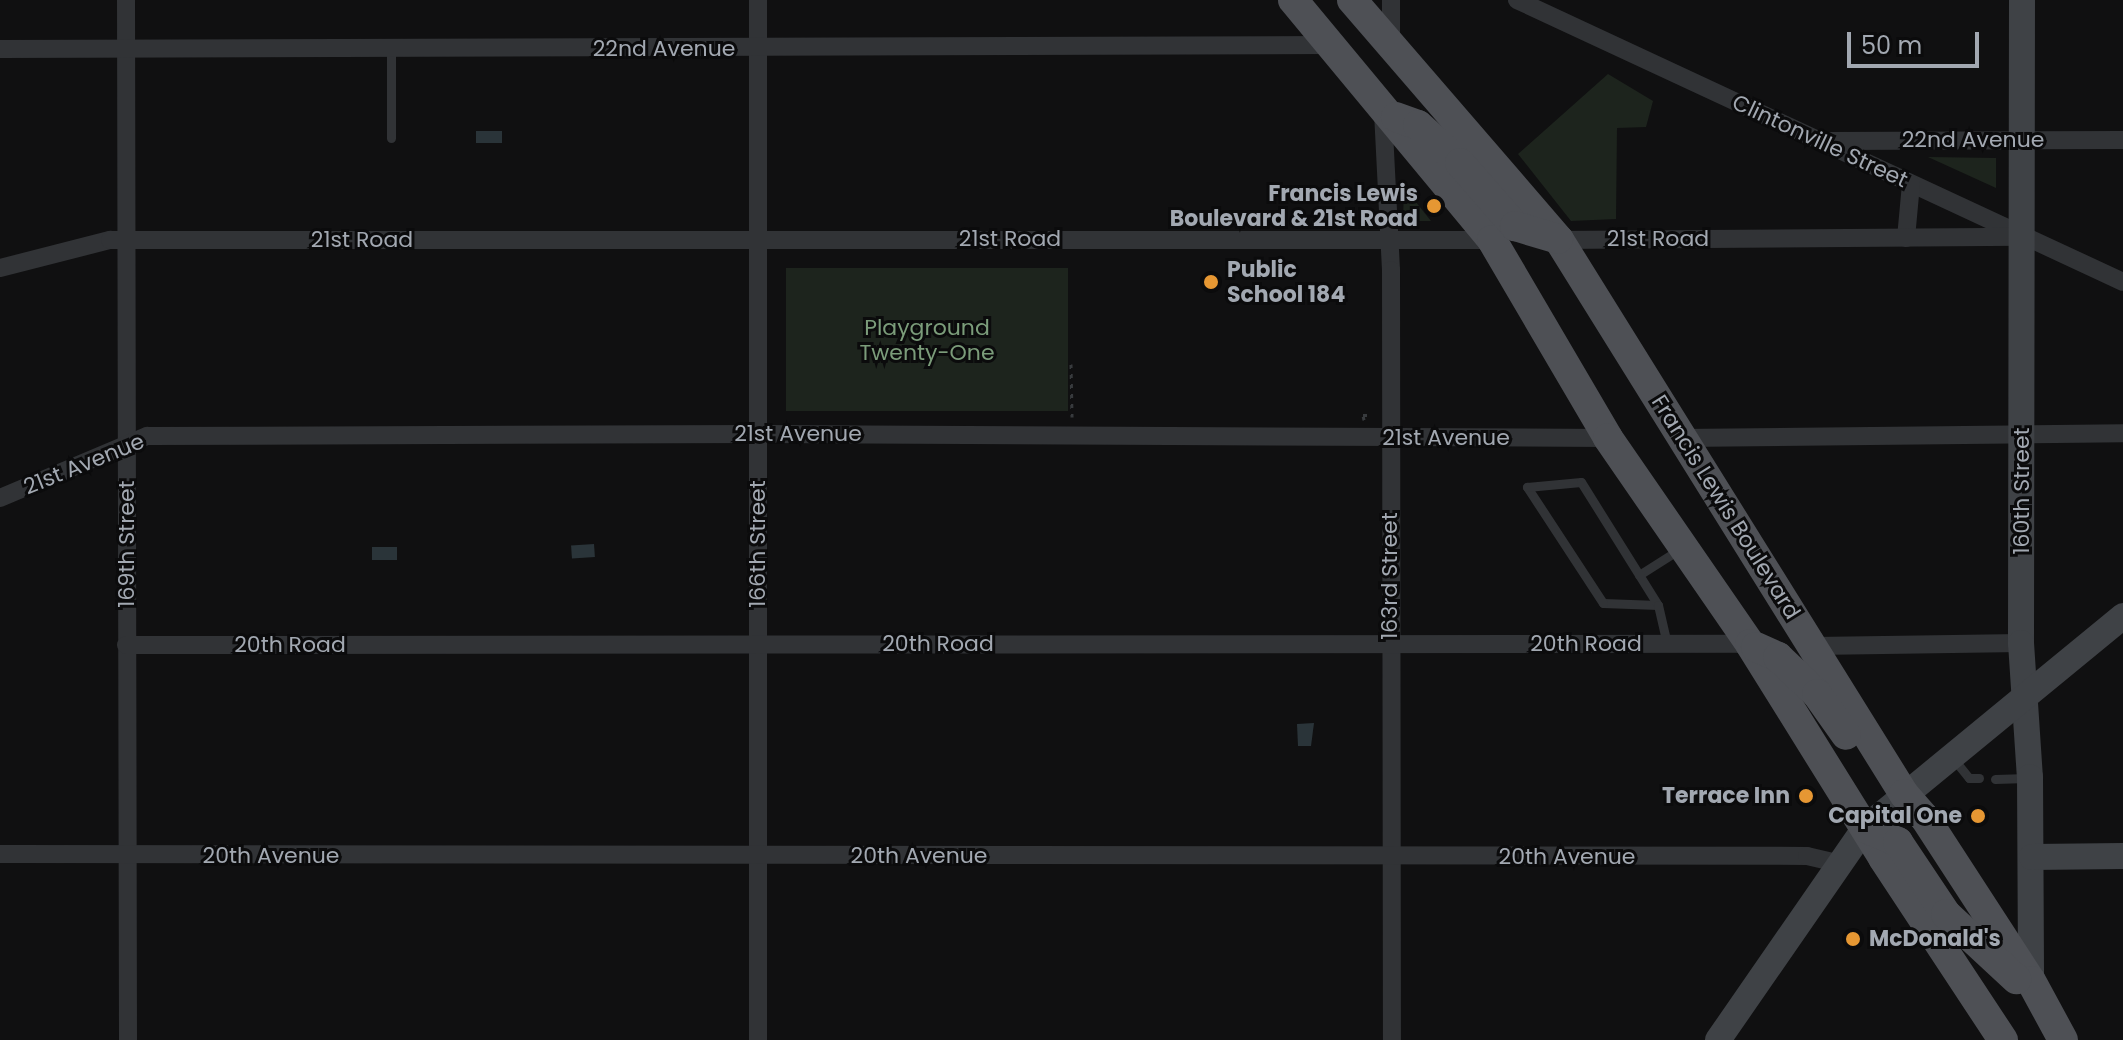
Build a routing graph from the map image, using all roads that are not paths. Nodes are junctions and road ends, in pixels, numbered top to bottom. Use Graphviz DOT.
graph roads {
  1 [pos="126,0"];
  2 [pos="758,0"];
  3 [pos="1293,0"];
  4 [pos="1352,0"];
  5 [pos="1391,0"];
  6 [pos="1517,0"];
  7 [pos="2022,0"];
  8 [pos="1328,45"];
  9 [pos="1391,46"];
  10 [pos="0,49"];
  11 [pos="126,50"];
  12 [pos="391,50"];
  13 [pos="758,50"];
  14 [pos="1383,112"];
  15 [pos="391,138"];
  16 [pos="2022,140"];
  17 [pos="2123,140"];
  18 [pos="1823,142"];
  19 [pos="1911,184"];
  20 [pos="2023,237"];
  21 [pos="1906,238"];
  22 [pos="758,239"];
  23 [pos="126,240"];
  24 [pos="1388,240"];
  25 [pos="1492,240"];
  26 [pos="1559,240"];
  27 [pos="0,268"];
  28 [pos="2123,282"];
  29 [pos="2022,433"];
  30 [pos="2123,433"];
  31 [pos="757,434"];
  32 [pos="1390,438"];
  33 [pos="1608,438"];
  34 [pos="1681,438"];
  35 [pos="127,444"];
  36 [pos="0,498"];
  37 [pos="1683,547"];
  38 [pos="1639,575"];
  39 [pos="1658,605"];
  40 [pos="2120,625"];
  41 [pos="2021,643"];
  42 [pos="758,644"];
  43 [pos="1391,644"];
  44 [pos="1667,644"];
  45 [pos="1750,644"];
  46 [pos="126,645"];
  47 [pos="1815,646"];
  48 [pos="2024,697"];
  49 [pos="1952,756"];
  50 [pos="2030,777"];
  51 [pos="1979,778"];
  52 [pos="1995,779"];
  53 [pos="1904,794"];
  54 [pos="1865,828"];
  55 [pos="0,854"];
  56 [pos="758,855"];
  57 [pos="127,856"];
  58 [pos="2123,856"];
  59 [pos="1391,857"];
  60 [pos="2032,857"];
  61 [pos="1838,863"];
  62 [pos="2036,991"];
  63 [pos="128,1040"];
  64 [pos="758,1040"];
  65 [pos="1392,1040"];
  66 [pos="1718,1040"];
  67 [pos="2003,1040"];
  68 [pos="2063,1040"];
  1 -- 11 [label="street, 169th Street"];
  2 -- 13 [label="street, 166th Street"];
  3 -- 8 [label="main road"];
  4 -- 9 [label="main road, Francis Lewis Boulevard"];
  5 -- 9 [label="street"];
  6 -- 18 [label="street, Clintonville Street"];
  7 -- 16 [label="street, 160th Street"];
  8 -- 13 [label="street, 22nd Avenue"];
  8 -- 14 [label="main road"];
  9 -- 26 [label="main road, Francis Lewis Boulevard"];
  10 -- 11 [label="street, 22nd Avenue"];
  11 -- 12 [label="street, 22nd Avenue"];
  11 -- 23 [label="street, 169th Street"];
  12 -- 13 [label="street, 22nd Avenue"];
  12 -- 15 [label="lane"];
  13 -- 22 [label="street, 166th Street"];
  14 -- 24 [label="street, 163rd Street"];
  14 -- 25 [label="main road"];
  14 -- 26 [label="main road"];
  16 -- 17 [label="street, 22nd Avenue"];
  16 -- 18 [label="street, 22nd Avenue"];
  16 -- 20 [label="street, 160th Street"];
  18 -- 19 [label="street, Clintonville Street"];
  19 -- 20 [label="street, Clintonville Street"];
  19 -- 21 [label="street"];
  20 -- 21 [label="street, 21st Road"];
  20 -- 28 [label="street, Clintonville Street"];
  20 -- 29 [label="street, 160th Street"];
  21 -- 26 [label="street, 21st Road"];
  22 -- 23 [label="street, 21st Road"];
  22 -- 24 [label="street, 21st Road"];
  22 -- 31 [label="street, 166th Street"];
  23 -- 27 [label="street, 21st Road"];
  23 -- 35 [label="street, 169th Street"];
  24 -- 25 [label="street, 21st Road"];
  24 -- 32 [label="street, 163rd Street"];
  25 -- 26 [label="street, 21st Road"];
  25 -- 33 [label="main road"];
  26 -- 34 [label="main road, Francis Lewis Boulevard"];
  29 -- 30 [label="street"];
  29 -- 34 [label="street"];
  29 -- 41 [label="street, 160th Street"];
  31 -- 32 [label="street, 21st Avenue"];
  31 -- 35 [label="street, 21st Avenue"];
  31 -- 42 [label="street, 166th Street"];
  32 -- 33 [label="street, 21st Avenue"];
  32 -- 43 [label="street, 163rd Street"];
  33 -- 37 [label="main road"];
  34 -- 47 [label="main road, Francis Lewis Boulevard"];
  35 -- 36 [label="street, 21st Avenue"];
  35 -- 46 [label="street, 169th Street"];
  37 -- 38 [label="lane"];
  37 -- 45 [label="main road"];
  38 -- 39 [label="lane"];
  38 -- 39 [label="lane"];
  39 -- 44 [label="lane"];
  40 -- 48 [label="street"];
  41 -- 47 [label="street"];
  41 -- 48 [label="street, 160th Street"];
  42 -- 43 [label="street, 20th Road"];
  42 -- 46 [label="street, 20th Road"];
  42 -- 56 [label="street, 166th Street"];
  43 -- 44 [label="street, 20th Road"];
  43 -- 59 [label="street, 163rd Street"];
  44 -- 45 [label="street, 20th Road"];
  45 -- 53 [label="main road"];
  45 -- 54 [label="main road"];
  46 -- 57 [label="street, 169th Street"];
  47 -- 53 [label="main road, Francis Lewis Boulevard"];
  48 -- 49 [label="street"];
  48 -- 50 [label="street, 160th Street"];
  49 -- 51 [label="lane"];
  49 -- 53 [label="street"];
  50 -- 52 [label="lane"];
  50 -- 60 [label="street, 160th Street"];
  53 -- 54 [label="street"];
  53 -- 62 [label="main road, Francis Lewis Boulevard"];
  54 -- 61 [label="street"];
  54 -- 62 [label="main road"];
  54 -- 67 [label="main road"];
  55 -- 57 [label="street, 20th Avenue"];
  56 -- 57 [label="street, 20th Avenue"];
  56 -- 59 [label="street, 20th Avenue"];
  56 -- 64 [label="street, 166th Street"];
  57 -- 63 [label="street, 169th Street"];
  58 -- 60 [label="street"];
  59 -- 61 [label="street, 20th Avenue"];
  59 -- 65 [label="street, 163rd Street"];
  60 -- 62 [label="street, 160th Street"];
  61 -- 66 [label="street"];
  62 -- 68 [label="main road, Francis Lewis Boulevard"];
}
